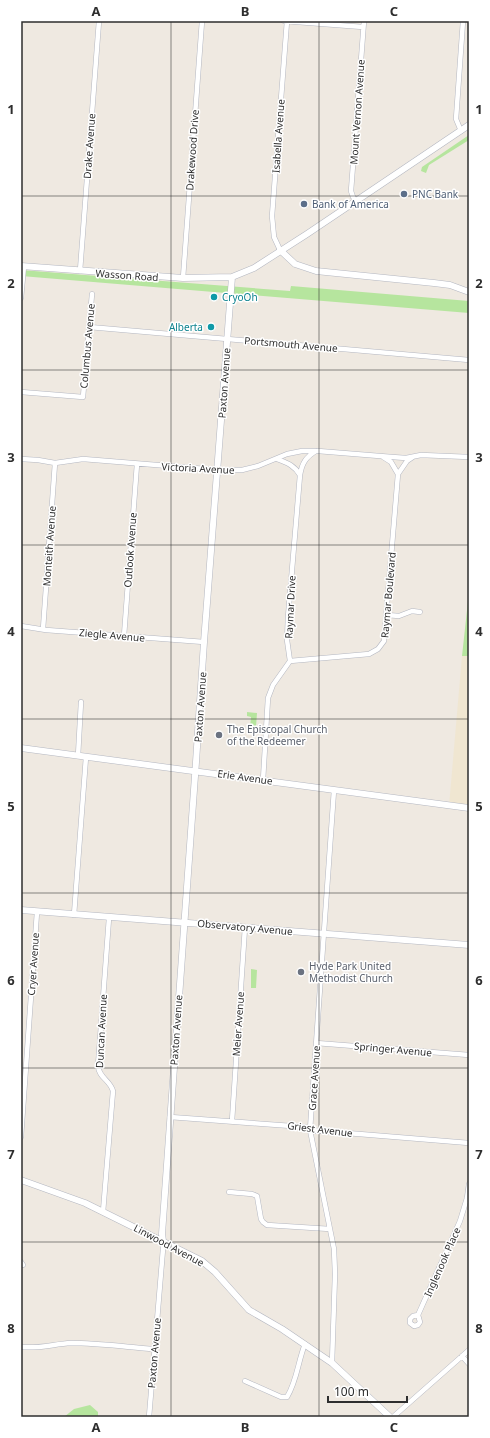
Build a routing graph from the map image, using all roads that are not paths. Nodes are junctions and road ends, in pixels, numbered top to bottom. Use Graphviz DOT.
graph roads {
  1 [pos="99,21"];
  2 [pos="202,21"];
  3 [pos="286,21"];
  4 [pos="364,21"];
  5 [pos="463,21"];
  6 [pos="363,28"];
  7 [pos="469,125"];
  8 [pos="461,130"];
  9 [pos="356,201"];
  10 [pos="280,250"];
  11 [pos="22,266"];
  12 [pos="80,271"];
  13 [pos="232,277"];
  14 [pos="183,278"];
  15 [pos="469,292"];
  16 [pos="92,294"];
  17 [pos="21,298"];
  18 [pos="89,327"];
  19 [pos="228,338"];
  20 [pos="469,360"];
  21 [pos="21,392"];
  22 [pos="318,451"];
  23 [pos="382,456"];
  24 [pos="413,457"];
  25 [pos="469,457"];
  26 [pos="21,459"];
  27 [pos="277,459"];
  28 [pos="55,463"];
  29 [pos="136,464"];
  30 [pos="218,470"];
  31 [pos="398,474"];
  32 [pos="300,475"];
  33 [pos="420,612"];
  34 [pos="387,615"];
  35 [pos="21,626"];
  36 [pos="43,629"];
  37 [pos="124,636"];
  38 [pos="204,642"];
  39 [pos="290,661"];
  40 [pos="82,702"];
  41 [pos="21,748"];
  42 [pos="78,756"];
  43 [pos="86,757"];
  44 [pos="196,771"];
  45 [pos="263,780"];
  46 [pos="334,790"];
  47 [pos="469,808"];
  48 [pos="21,910"];
  49 [pos="37,912"];
  50 [pos="74,915"];
  51 [pos="109,918"];
  52 [pos="184,923"];
  53 [pos="245,928"];
  54 [pos="324,934"];
  55 [pos="469,945"];
  56 [pos="316,1043"];
  57 [pos="469,1055"];
  58 [pos="170,1117"];
  59 [pos="232,1121"];
  60 [pos="310,1130"];
  61 [pos="21,1137"];
  62 [pos="469,1143"];
  63 [pos="21,1180"];
  64 [pos="469,1184"];
  65 [pos="229,1192"];
  66 [pos="103,1212"];
  67 [pos="330,1229"];
  68 [pos="163,1241"];
  69 [pos="418,1315"];
  70 [pos="305,1344"];
  71 [pos="21,1346"];
  72 [pos="154,1350"];
  73 [pos="469,1350"];
  74 [pos="462,1356"];
  75 [pos="332,1363"];
  76 [pos="469,1364"];
  77 [pos="245,1381"];
  78 [pos="149,1417"];
  79 [pos="390,1417"];
  80 [pos="393,1417"];
  1 -- 12 [label="street, Drake Avenue"];
  2 -- 14 [label="street, Drakewood Drive"];
  3 -- 6 [label="street"];
  3 -- 10 [label="street, Isabella Avenue"];
  4 -- 6 [label="street, Mount Vernon Avenue"];
  5 -- 8 [label="street"];
  6 -- 9 [label="street, Mount Vernon Avenue"];
  7 -- 8 [label="street"];
  8 -- 9 [label="street"];
  9 -- 10 [label="street"];
  10 -- 13 [label="street"];
  10 -- 15 [label="street"];
  11 -- 12 [label="street, Wasson Road"];
  11 -- 17 [label="street"];
  12 -- 14 [label="street, Wasson Road"];
  13 -- 14 [label="street, Wasson Road"];
  13 -- 19 [label="street, Paxton Avenue"];
  16 -- 18 [label="street, Columbus Avenue"];
  18 -- 19 [label="street, Portsmouth Avenue"];
  18 -- 21 [label="street, Columbus Avenue"];
  19 -- 20 [label="street, Portsmouth Avenue"];
  19 -- 30 [label="street, Paxton Avenue"];
  22 -- 23 [label="street, Victoria Avenue"];
  22 -- 27 [label="street, Victoria Avenue"];
  22 -- 32 [label="street, Raymar Drive"];
  23 -- 24 [label="street, Victoria Avenue"];
  23 -- 31 [label="street"];
  24 -- 25 [label="street, Victoria Avenue"];
  24 -- 31 [label="street"];
  26 -- 28 [label="street, Victoria Avenue"];
  27 -- 30 [label="street, Victoria Avenue"];
  27 -- 32 [label="street"];
  28 -- 29 [label="street, Victoria Avenue"];
  28 -- 36 [label="street, Monteith Avenue"];
  29 -- 30 [label="street, Victoria Avenue"];
  29 -- 37 [label="street, Outlook Avenue"];
  30 -- 38 [label="street, Paxton Avenue"];
  31 -- 34 [label="street, Raymar Boulevard"];
  32 -- 39 [label="street, Raymar Drive"];
  33 -- 34 [label="street"];
  34 -- 39 [label="street, Raymar Boulevard"];
  35 -- 36 [label="street, Ziegle Avenue"];
  36 -- 37 [label="street, Ziegle Avenue"];
  37 -- 38 [label="street, Ziegle Avenue"];
  38 -- 44 [label="street, Paxton Avenue"];
  39 -- 45 [label="street"];
  40 -- 42 [label="street"];
  41 -- 42 [label="street, Erie Avenue"];
  42 -- 43 [label="street, Erie Avenue"];
  43 -- 44 [label="street, Erie Avenue"];
  43 -- 50 [label="street"];
  44 -- 45 [label="street, Erie Avenue"];
  44 -- 52 [label="street, Paxton Avenue"];
  45 -- 46 [label="street, Erie Avenue"];
  46 -- 47 [label="street, Erie Avenue"];
  46 -- 54 [label="street, Grace Avenue"];
  48 -- 49 [label="street, Observatory Avenue"];
  49 -- 50 [label="street, Observatory Avenue"];
  49 -- 61 [label="street, Cryer Avenue"];
  50 -- 51 [label="street, Observatory Avenue"];
  51 -- 52 [label="street, Observatory Avenue"];
  51 -- 66 [label="street, Duncan Avenue"];
  52 -- 53 [label="street, Observatory Avenue"];
  52 -- 58 [label="street, Paxton Avenue"];
  53 -- 54 [label="street, Observatory Avenue"];
  53 -- 59 [label="street, Meier Avenue"];
  54 -- 55 [label="street, Observatory Avenue"];
  54 -- 56 [label="street, Grace Avenue"];
  56 -- 57 [label="street, Springer Avenue"];
  56 -- 60 [label="street, Grace Avenue"];
  58 -- 59 [label="street, Griest Avenue"];
  58 -- 68 [label="street, Paxton Avenue"];
  59 -- 60 [label="street, Griest Avenue"];
  60 -- 62 [label="street, Griest Avenue"];
  60 -- 67 [label="street, Grace Avenue"];
  63 -- 66 [label="street, Linwood Avenue"];
  64 -- 69 [label="street, Inglenook Place"];
  65 -- 67 [label="street"];
  66 -- 68 [label="street, Linwood Avenue"];
  67 -- 75 [label="street, Grace Avenue"];
  68 -- 70 [label="street, Linwood Avenue"];
  68 -- 72 [label="street, Paxton Avenue"];
  70 -- 75 [label="street, Linwood Avenue"];
  70 -- 77 [label="street"];
  71 -- 72 [label="street"];
  72 -- 78 [label="street, Paxton Avenue"];
  73 -- 74 [label="street"];
  74 -- 76 [label="street"];
  74 -- 80 [label="street"];
  75 -- 79 [label="street, Linwood Avenue"];
}
